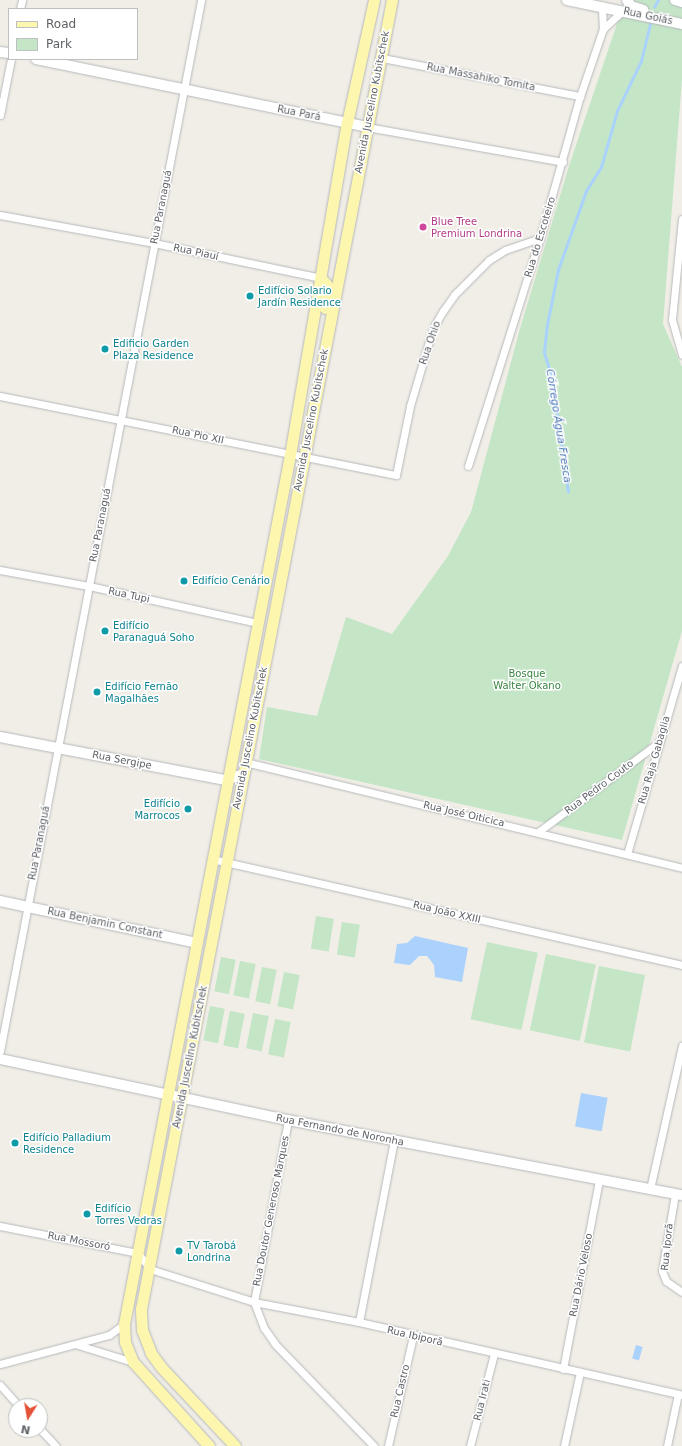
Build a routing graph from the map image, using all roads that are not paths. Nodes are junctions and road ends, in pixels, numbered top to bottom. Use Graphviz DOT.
graph roads {
  1 [pos="201,0"];
  2 [pos="374,0"];
  3 [pos="392,0"];
  4 [pos="567,0"];
  5 [pos="627,0"];
  6 [pos="675,0"];
  7 [pos="682,2"];
  8 [pos="601,3"];
  9 [pos="622,11"];
  10 [pos="682,19"];
  11 [pos="682,24"];
  12 [pos="603,29"];
  13 [pos="382,58"];
  14 [pos="11,60"];
  15 [pos="41,60"];
  16 [pos="184,90"];
  17 [pos="580,96"];
  18 [pos="0,115"];
  19 [pos="347,123"];
  20 [pos="367,127"];
  21 [pos="563,162"];
  22 [pos="0,215"];
  23 [pos="682,219"];
  24 [pos="540,238"];
  25 [pos="154,243"];
  26 [pos="321,278"];
  27 [pos="682,355"];
  28 [pos="319,376"];
  29 [pos="0,396"];
  30 [pos="121,419"];
  31 [pos="290,455"];
  32 [pos="304,458"];
  33 [pos="468,466"];
  34 [pos="396,474"];
  35 [pos="0,570"];
  36 [pos="89,586"];
  37 [pos="256,623"];
  38 [pos="682,666"];
  39 [pos="0,737"];
  40 [pos="660,742"];
  41 [pos="58,748"];
  42 [pos="245,762"];
  43 [pos="243,774"];
  44 [pos="226,780"];
  45 [pos="538,832"];
  46 [pos="627,854"];
  47 [pos="212,859"];
  48 [pos="226,862"];
  49 [pos="682,868"];
  50 [pos="0,901"];
  51 [pos="27,906"];
  52 [pos="197,943"];
  53 [pos="211,946"];
  54 [pos="682,965"];
  55 [pos="682,1046"];
  56 [pos="0,1051"];
  57 [pos="0,1060"];
  58 [pos="169,1094"];
  59 [pos="182,1098"];
  60 [pos="288,1120"];
  61 [pos="394,1140"];
  62 [pos="599,1181"];
  63 [pos="650,1189"];
  64 [pos="679,1194"];
  65 [pos="0,1226"];
  66 [pos="138,1253"];
  67 [pos="150,1269"];
  68 [pos="134,1277"];
  69 [pos="682,1292"];
  70 [pos="254,1302"];
  71 [pos="359,1322"];
  72 [pos="124,1324"];
  73 [pos="413,1336"];
  74 [pos="76,1345"];
  75 [pos="494,1354"];
  76 [pos="133,1362"];
  77 [pos="0,1364"];
  78 [pos="563,1369"];
  79 [pos="580,1372"];
  80 [pos="0,1385"];
  81 [pos="680,1394"];
  82 [pos="12,1398"];
  83 [pos="48,1437"];
  84 [pos="56,1446"];
  85 [pos="209,1446"];
  86 [pos="235,1446"];
  87 [pos="374,1446"];
  88 [pos="388,1446"];
  89 [pos="470,1446"];
  90 [pos="564,1446"];
  91 [pos="666,1446"];
  1 -- 16 [label="street, Rua Paranaguá"];
  2 -- 19 [label="main road, Avenida Juscelino Kubitschek"];
  3 -- 13 [label="main road, Avenida Juscelino Kubitschek"];
  4 -- 8 [label="street, Rua Goiás"];
  5 -- 10 [label="street"];
  6 -- 7 [label="street"];
  8 -- 9 [label="street, Rua Goiás"];
  8 -- 12 [label="street, Rua do Escoteiro"];
  9 -- 11 [label="street, Rua Goiás"];
  9 -- 12 [label="street"];
  12 -- 17 [label="street, Rua do Escoteiro"];
  13 -- 17 [label="street, Rua Massahiko Tomita"];
  13 -- 20 [label="main road, Avenida Juscelino Kubitschek"];
  14 -- 18 [label="street"];
  15 -- 16 [label="street, Rua Pará"];
  16 -- 19 [label="street, Rua Pará"];
  16 -- 25 [label="street, Rua Paranaguá"];
  17 -- 21 [label="street, Rua do Escoteiro"];
  19 -- 20 [label="street, Rua Pará"];
  19 -- 26 [label="main road, Avenida Juscelino Kubitschek"];
  20 -- 21 [label="street, Rua Pará"];
  20 -- 28 [label="main road, Avenida Juscelino Kubitschek"];
  21 -- 24 [label="street, Rua do Escoteiro"];
  22 -- 25 [label="street, Rua Piauí"];
  23 -- 27 [label="street"];
  24 -- 33 [label="street, Rua do Escoteiro"];
  24 -- 34 [label="street, Rua Ohio"];
  25 -- 26 [label="street, Rua Piauí"];
  25 -- 30 [label="street, Rua Paranaguá"];
  26 -- 28 [label="main road"];
  26 -- 31 [label="main road, Avenida Juscelino Kubitschek"];
  28 -- 32 [label="main road, Avenida Juscelino Kubitschek"];
  29 -- 30 [label="street, Rua Pio XII"];
  30 -- 31 [label="street, Rua Pio XII"];
  30 -- 36 [label="street, Rua Paranaguá"];
  31 -- 32 [label="street, Rua Pio XII"];
  31 -- 37 [label="main road, Avenida Juscelino Kubitschek"];
  32 -- 34 [label="street, Rua Pio XII"];
  32 -- 42 [label="main road, Avenida Juscelino Kubitschek"];
  35 -- 36 [label="street, Rua Tupi"];
  36 -- 37 [label="street, Rua Tupi"];
  36 -- 41 [label="street, Rua Paranaguá"];
  37 -- 44 [label="main road, Avenida Juscelino Kubitschek"];
  38 -- 40 [label="street, Rua Raja Gabaglia"];
  39 -- 41 [label="street, Rua Sergipe"];
  40 -- 45 [label="street, Rua Pedro Couto"];
  40 -- 46 [label="street, Rua Raja Gabaglia"];
  41 -- 44 [label="street, Rua Sergipe"];
  41 -- 51 [label="street, Rua Paranaguá"];
  42 -- 43 [label="main road, Avenida Juscelino Kubitschek"];
  42 -- 45 [label="street, Rua José Oiticica"];
  43 -- 44 [label="street"];
  43 -- 48 [label="main road, Avenida Juscelino Kubitschek"];
  44 -- 47 [label="main road, Avenida Juscelino Kubitschek"];
  45 -- 46 [label="street, Rua José Oiticica"];
  46 -- 49 [label="street, Rua José Oiticica"];
  47 -- 48 [label="street, Rua João XXIII"];
  47 -- 52 [label="main road, Avenida Juscelino Kubitschek"];
  48 -- 53 [label="main road, Avenida Juscelino Kubitschek"];
  48 -- 54 [label="street, Rua João XXIII"];
  50 -- 51 [label="street, Rua Benjamin Constant"];
  51 -- 52 [label="street, Rua Benjamin Constant"];
  51 -- 56 [label="street, Rua Paranaguá"];
  52 -- 53 [label="street, Rua Benjamin Constant"];
  52 -- 58 [label="main road, Avenida Juscelino Kubitschek"];
  53 -- 59 [label="main road, Avenida Juscelino Kubitschek"];
  55 -- 63 [label="street"];
  57 -- 58 [label="street, Rua Fernando de Noronha"];
  58 -- 59 [label="street, Rua Fernando de Noronha"];
  58 -- 66 [label="main road, Avenida Juscelino Kubitschek"];
  59 -- 60 [label="street, Rua Fernando de Noronha"];
  59 -- 67 [label="main road, Avenida Juscelino Kubitschek"];
  60 -- 61 [label="street, Rua Fernando de Noronha"];
  60 -- 70 [label="street, Rua Doutor Generoso Marques"];
  61 -- 62 [label="street, Rua Fernando de Noronha"];
  61 -- 71 [label="street"];
  62 -- 63 [label="street, Rua Fernando de Noronha"];
  62 -- 78 [label="street, Rua Dário Veloso"];
  63 -- 64 [label="street, Rua Fernando de Noronha"];
  64 -- 69 [label="street, Rua Iporã"];
  65 -- 66 [label="street, Rua Mossoró"];
  66 -- 67 [label="street"];
  66 -- 68 [label="main road, Avenida Juscelino Kubitschek"];
  67 -- 68 [label="main road"];
  67 -- 70 [label="street, Rua Ibiporã"];
  67 -- 86 [label="main road, Avenida Juscelino Kubitschek"];
  68 -- 72 [label="main road, Avenida Juscelino Kubitschek"];
  70 -- 71 [label="street, Rua Ibiporã"];
  70 -- 87 [label="street"];
  71 -- 73 [label="street, Rua Ibiporã"];
  72 -- 74 [label="street"];
  72 -- 76 [label="main road, Avenida Juscelino Kubitschek"];
  73 -- 75 [label="street, Rua Ibiporã"];
  73 -- 88 [label="street, Rua Castro"];
  74 -- 76 [label="street"];
  74 -- 77 [label="street"];
  75 -- 78 [label="street, Rua Ibiporã"];
  75 -- 89 [label="street, Rua Irati"];
  76 -- 85 [label="main road, Avenida Juscelino Kubitschek"];
  78 -- 79 [label="street, Rua Ibiporã"];
  79 -- 81 [label="street, Rua Ibiporã"];
  79 -- 90 [label="street"];
  80 -- 82 [label="street"];
  81 -- 91 [label="street"];
  83 -- 84 [label="street"];
}
